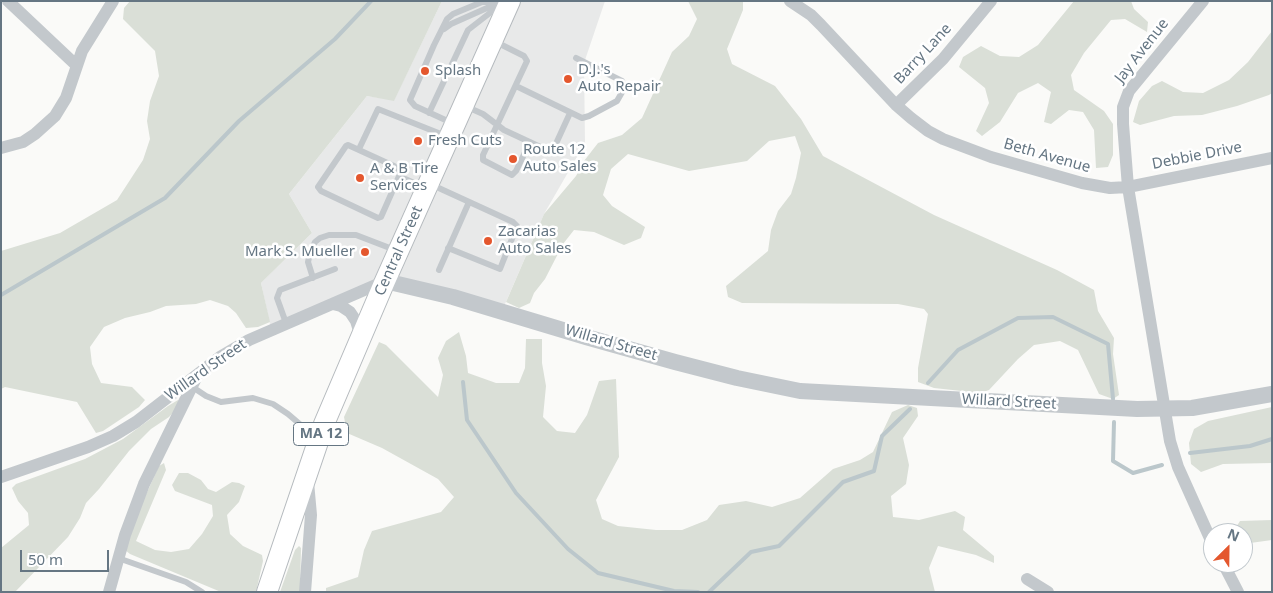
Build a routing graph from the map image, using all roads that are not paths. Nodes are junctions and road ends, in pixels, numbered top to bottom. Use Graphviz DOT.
graph roads {
  1 [pos="8,1"];
  2 [pos="113,1"];
  3 [pos="790,1"];
  4 [pos="991,1"];
  5 [pos="1203,1"];
  6 [pos="508,5"];
  7 [pos="492,40"];
  8 [pos="576,58"];
  9 [pos="76,65"];
  10 [pos="516,86"];
  11 [pos="464,105"];
  12 [pos="896,105"];
  13 [pos="429,113"];
  14 [pos="570,114"];
  15 [pos="497,126"];
  16 [pos="452,131"];
  17 [pos="530,142"];
  18 [pos="1,148"];
  19 [pos="359,149"];
  20 [pos="1272,158"];
  21 [pos="400,174"];
  22 [pos="428,186"];
  23 [pos="1128,187"];
  24 [pos="469,202"];
  25 [pos="448,248"];
  26 [pos="398,252"];
  27 [pos="335,269"];
  28 [pos="439,270"];
  29 [pos="313,278"];
  30 [pos="385,281"];
  31 [pos="333,304"];
  32 [pos="286,323"];
  33 [pos="361,337"];
  34 [pos="198,373"];
  35 [pos="191,386"];
  36 [pos="1272,394"];
  37 [pos="1166,409"];
  38 [pos="318,440"];
  39 [pos="307,475"];
  40 [pos="1,477"];
  41 [pos="1203,524"];
  42 [pos="118,558"];
  43 [pos="1228,573"];
  44 [pos="1027,580"];
  45 [pos="109,592"];
  46 [pos="202,592"];
  47 [pos="267,592"];
  48 [pos="305,592"];
  49 [pos="1048,592"];
  50 [pos="1238,592"];
  1 -- 9 [label="street"];
  2 -- 9 [label="street"];
  3 -- 12 [label="street, Beth Avenue"];
  4 -- 12 [label="street, Barry Lane"];
  5 -- 23 [label="street, Jay Avenue"];
  6 -- 7 [label="main road, Central Street / MA 12"];
  6 -- 13 [label="lane"];
  6 -- 13 [label="lane"];
  7 -- 10 [label="lane"];
  7 -- 11 [label="main road, Central Street / MA 12"];
  8 -- 14 [label="lane"];
  9 -- 18 [label="street"];
  10 -- 14 [label="lane"];
  10 -- 15 [label="lane"];
  11 -- 15 [label="lane"];
  11 -- 16 [label="main road, Central Street / MA 12"];
  12 -- 23 [label="street, Beth Avenue"];
  13 -- 16 [label="lane"];
  14 -- 17 [label="lane"];
  15 -- 17 [label="lane"];
  15 -- 17 [label="lane"];
  16 -- 19 [label="lane"];
  16 -- 22 [label="main road, Central Street / MA 12"];
  19 -- 21 [label="lane"];
  19 -- 21 [label="lane"];
  20 -- 23 [label="street, Debbie Drive"];
  21 -- 22 [label="lane"];
  22 -- 24 [label="lane"];
  22 -- 26 [label="main road, Central Street / MA 12"];
  23 -- 37 [label="street"];
  24 -- 25 [label="lane"];
  24 -- 25 [label="lane"];
  25 -- 28 [label="lane"];
  26 -- 29 [label="lane"];
  26 -- 30 [label="main road, Central Street / MA 12"];
  27 -- 29 [label="lane"];
  29 -- 32 [label="lane"];
  30 -- 31 [label="street, Willard Street"];
  30 -- 33 [label="main road, Central Street / MA 12"];
  30 -- 37 [label="street, Willard Street"];
  31 -- 32 [label="street, Willard Street"];
  31 -- 33 [label="street"];
  32 -- 34 [label="street, Willard Street"];
  33 -- 38 [label="main road, Central Street / MA 12"];
  34 -- 35 [label="street"];
  34 -- 40 [label="street, Willard Street"];
  35 -- 38 [label="lane"];
  35 -- 42 [label="street"];
  36 -- 37 [label="street, Willard Street"];
  37 -- 41 [label="street"];
  38 -- 39 [label="main road, Central Street / MA 12"];
  39 -- 47 [label="main road, Central Street / MA 12"];
  39 -- 48 [label="street"];
  42 -- 45 [label="street"];
  42 -- 46 [label="lane"];
  43 -- 50 [label="street"];
  44 -- 49 [label="street"];
}
